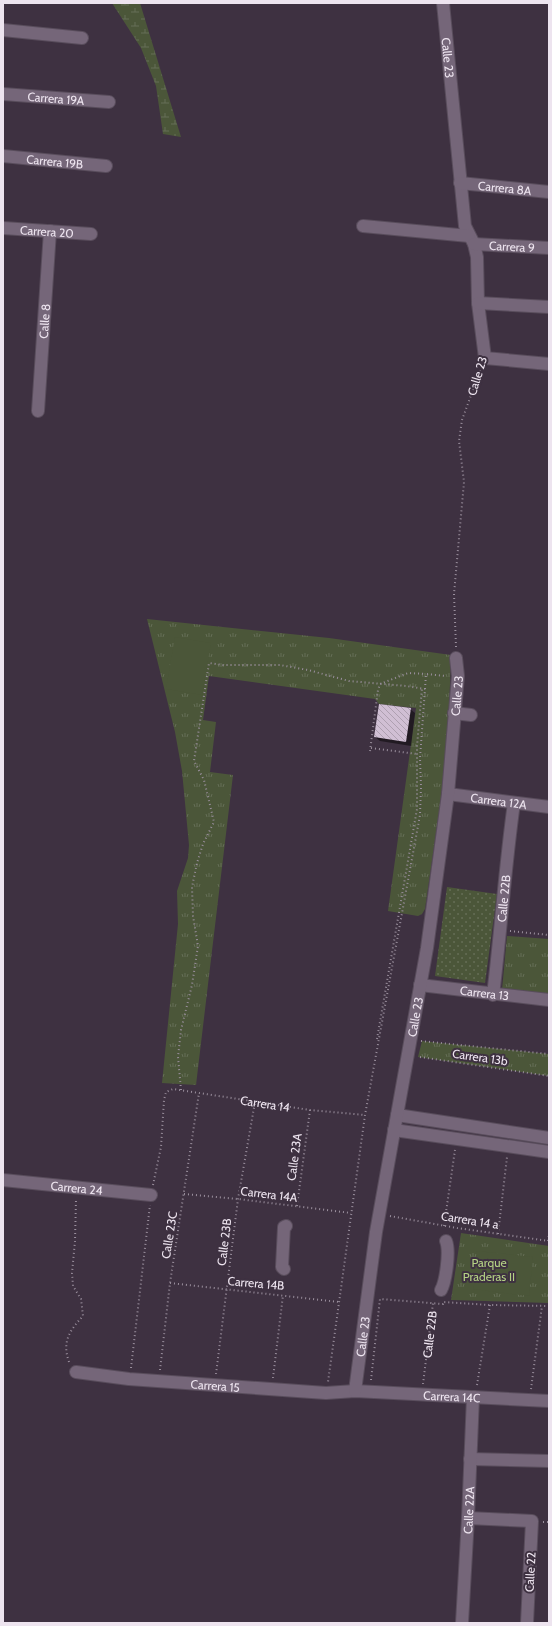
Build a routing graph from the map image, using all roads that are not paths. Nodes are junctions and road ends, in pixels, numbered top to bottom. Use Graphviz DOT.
graph roads {
  1 [pos="443,3"];
  2 [pos="3,30"];
  3 [pos="82,38"];
  4 [pos="3,94"];
  5 [pos="109,102"];
  6 [pos="3,156"];
  7 [pos="106,166"];
  8 [pos="460,183"];
  9 [pos="549,192"];
  10 [pos="363,226"];
  11 [pos="3,228"];
  12 [pos="50,231"];
  13 [pos="92,234"];
  14 [pos="471,240"];
  15 [pos="549,248"];
  16 [pos="478,303"];
  17 [pos="549,307"];
  18 [pos="549,364"];
  19 [pos="38,411"];
  20 [pos="456,658"];
  21 [pos="454,713"];
  22 [pos="471,715"];
  23 [pos="448,794"];
  24 [pos="514,803"];
  25 [pos="549,807"];
  26 [pos="420,986"];
  27 [pos="493,994"];
  28 [pos="549,1000"];
  29 [pos="397,1115"];
  30 [pos="394,1130"];
  31 [pos="549,1138"];
  32 [pos="549,1152"];
  33 [pos="3,1180"];
  34 [pos="151,1195"];
  35 [pos="286,1226"];
  36 [pos="446,1241"];
  37 [pos="284,1269"];
  38 [pos="441,1290"];
  39 [pos="76,1372"];
  40 [pos="355,1391"];
  41 [pos="474,1392"];
  42 [pos="549,1401"];
  43 [pos="470,1459"];
  44 [pos="549,1461"];
  45 [pos="468,1518"];
  46 [pos="462,1623"];
  47 [pos="527,1623"];
  1 -- 8 [label="street, Calle 23"];
  2 -- 3 [label="street"];
  4 -- 5 [label="street, Carrera 19A"];
  6 -- 7 [label="street, Carrera 19B"];
  8 -- 9 [label="street, Carrera 8A"];
  8 -- 14 [label="street, Calle 23"];
  10 -- 14 [label="street, Carrera 9"];
  11 -- 12 [label="street, Carrera 20"];
  12 -- 13 [label="street, Carrera 20"];
  12 -- 19 [label="street, Calle 8"];
  14 -- 15 [label="street, Carrera 9"];
  14 -- 16 [label="street, Calle 23"];
  16 -- 17 [label="street"];
  16 -- 18 [label="street, Calle 23"];
  20 -- 21 [label="street, Calle 23"];
  21 -- 22 [label="street"];
  21 -- 23 [label="street, Calle 23"];
  23 -- 24 [label="street, Carrera 12A"];
  23 -- 26 [label="street, Calle 23"];
  24 -- 25 [label="street, Carrera 12A"];
  24 -- 27 [label="street, Calle 22B"];
  26 -- 27 [label="street, Carrera 13"];
  26 -- 29 [label="street, Calle 23"];
  27 -- 28 [label="street, Carrera 13"];
  29 -- 30 [label="street, Calle 23"];
  29 -- 31 [label="street"];
  30 -- 32 [label="street"];
  30 -- 40 [label="street, Calle 23"];
  33 -- 34 [label="street, Carrera 24"];
  35 -- 37 [label="street"];
  36 -- 38 [label="street"];
  39 -- 40 [label="street, Carrera 15"];
  40 -- 41 [label="street, Carrera 14C"];
  41 -- 42 [label="street, Carrera 14C"];
  41 -- 43 [label="street, Calle 22A"];
  43 -- 44 [label="street"];
  43 -- 45 [label="street, Calle 22A"];
  45 -- 46 [label="street, Calle 22A"];
  45 -- 47 [label="street, Calle 22"];
}
